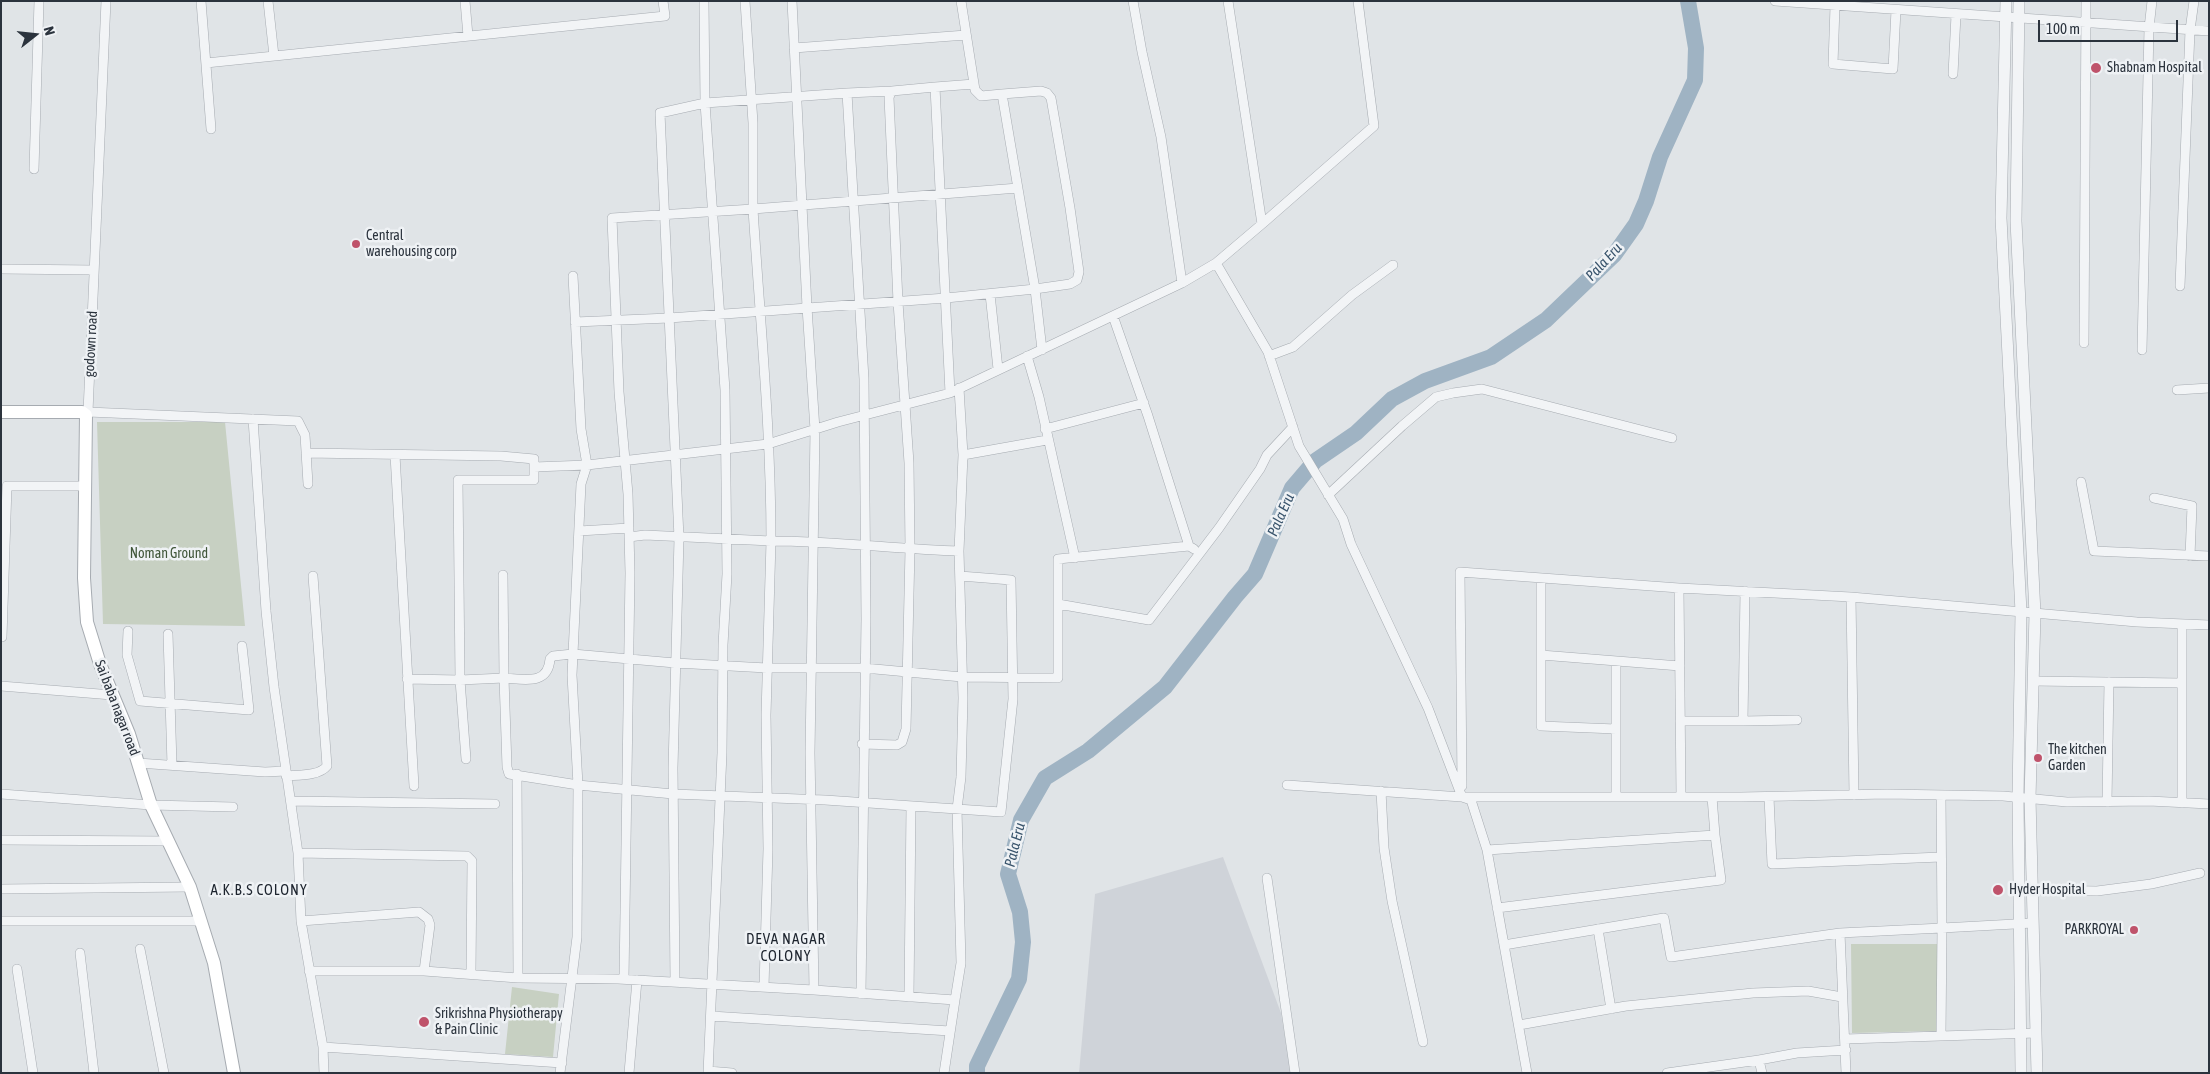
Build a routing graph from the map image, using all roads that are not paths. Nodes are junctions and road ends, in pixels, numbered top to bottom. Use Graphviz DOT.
graph roads {
  1 [pos="39,1"];
  2 [pos="106,1"];
  3 [pos="201,1"];
  4 [pos="268,1"];
  5 [pos="465,1"];
  6 [pos="663,1"];
  7 [pos="704,1"];
  8 [pos="745,1"];
  9 [pos="792,1"];
  10 [pos="961,1"];
  11 [pos="1133,1"];
  12 [pos="1228,1"];
  13 [pos="1358,1"];
  14 [pos="1775,1"];
  15 [pos="2006,1"];
  16 [pos="2020,1"];
  17 [pos="2086,1"];
  18 [pos="2152,1"];
  19 [pos="2194,1"];
  20 [pos="1804,2"];
  21 [pos="1840,4"];
  22 [pos="1881,5"];
  23 [pos="1896,10"];
  24 [pos="1956,15"];
  25 [pos="2005,18"];
  26 [pos="2018,20"];
  27 [pos="2084,24"];
  28 [pos="2149,28"];
  29 [pos="2190,30"];
  30 [pos="2209,31"];
  31 [pos="966,35"];
  32 [pos="468,36"];
  33 [pos="794,48"];
  34 [pos="274,56"];
  35 [pos="206,63"];
  36 [pos="1953,74"];
  37 [pos="974,84"];
  38 [pos="935,87"];
  39 [pos="892,91"];
  40 [pos="847,93"];
  41 [pos="1002,94"];
  42 [pos="795,97"];
  43 [pos="752,100"];
  44 [pos="705,103"];
  45 [pos="211,129"];
  46 [pos="34,169"];
  47 [pos="1018,188"];
  48 [pos="941,194"];
  49 [pos="892,199"];
  50 [pos="853,202"];
  51 [pos="802,205"];
  52 [pos="753,209"];
  53 [pos="712,212"];
  54 [pos="665,215"];
  55 [pos="1262,224"];
  56 [pos="1216,263"];
  57 [pos="1394,265"];
  58 [pos="1,269"];
  59 [pos="94,270"];
  60 [pos="573,276"];
  61 [pos="1182,283"];
  62 [pos="2180,286"];
  63 [pos="1035,289"];
  64 [pos="990,294"];
  65 [pos="946,298"];
  66 [pos="898,302"];
  67 [pos="859,304"];
  68 [pos="807,307"];
  69 [pos="759,310"];
  70 [pos="721,314"];
  71 [pos="1113,316"];
  72 [pos="669,318"];
  73 [pos="616,320"];
  74 [pos="575,322"];
  75 [pos="2084,343"];
  76 [pos="1042,350"];
  77 [pos="2142,350"];
  78 [pos="1026,356"];
  79 [pos="1269,356"];
  80 [pos="998,370"];
  81 [pos="2209,388"];
  82 [pos="954,390"];
  83 [pos="2177,390"];
  84 [pos="1144,402"];
  85 [pos="907,405"];
  86 [pos="1,412"];
  87 [pos="87,413"];
  88 [pos="864,415"];
  89 [pos="253,419"];
  90 [pos="1293,427"];
  91 [pos="1045,429"];
  92 [pos="815,430"];
  93 [pos="1672,438"];
  94 [pos="1047,440"];
  95 [pos="768,444"];
  96 [pos="724,448"];
  97 [pos="306,453"];
  98 [pos="395,455"];
  99 [pos="676,456"];
  100 [pos="963,456"];
  101 [pos="625,460"];
  102 [pos="587,465"];
  103 [pos="534,467"];
  104 [pos="2081,482"];
  105 [pos="308,484"];
  106 [pos="4,486"];
  107 [pos="85,486"];
  108 [pos="1328,495"];
  109 [pos="2154,498"];
  110 [pos="578,531"];
  111 [pos="629,532"];
  112 [pos="679,538"];
  113 [pos="726,539"];
  114 [pos="771,541"];
  115 [pos="814,541"];
  116 [pos="866,546"];
  117 [pos="1189,546"];
  118 [pos="910,549"];
  119 [pos="960,551"];
  120 [pos="1200,554"];
  121 [pos="2190,556"];
  122 [pos="2209,556"];
  123 [pos="1075,558"];
  124 [pos="503,575"];
  125 [pos="314,576"];
  126 [pos="960,576"];
  127 [pos="1541,578"];
  128 [pos="1679,588"];
  129 [pos="1745,592"];
  130 [pos="1851,597"];
  131 [pos="1058,604"];
  132 [pos="2021,612"];
  133 [pos="2035,614"];
  134 [pos="2182,624"];
  135 [pos="2209,625"];
  136 [pos="128,631"];
  137 [pos="168,634"];
  138 [pos="2,637"];
  139 [pos="242,646"];
  140 [pos="1542,649"];
  141 [pos="573,654"];
  142 [pos="628,658"];
  143 [pos="1616,661"];
  144 [pos="675,663"];
  145 [pos="723,665"];
  146 [pos="811,666"];
  147 [pos="1680,666"];
  148 [pos="768,668"];
  149 [pos="864,668"];
  150 [pos="908,671"];
  151 [pos="1013,676"];
  152 [pos="962,677"];
  153 [pos="504,678"];
  154 [pos="408,679"];
  155 [pos="460,680"];
  156 [pos="2033,681"];
  157 [pos="2109,682"];
  158 [pos="2181,683"];
  159 [pos="1,686"];
  160 [pos="112,695"];
  161 [pos="171,704"];
  162 [pos="1797,720"];
  163 [pos="1680,721"];
  164 [pos="1743,721"];
  165 [pos="1616,729"];
  166 [pos="862,744"];
  167 [pos="466,759"];
  168 [pos="138,764"];
  169 [pos="172,766"];
  170 [pos="286,774"];
  171 [pos="517,774"];
  172 [pos="1287,784"];
  173 [pos="578,785"];
  174 [pos="414,786"];
  175 [pos="628,790"];
  176 [pos="1381,791"];
  177 [pos="1,794"];
  178 [pos="673,794"];
  179 [pos="1854,795"];
  180 [pos="1941,795"];
  181 [pos="720,796"];
  182 [pos="1616,796"];
  183 [pos="1462,797"];
  184 [pos="1681,797"];
  185 [pos="1712,797"];
  186 [pos="1769,797"];
  187 [pos="2018,797"];
  188 [pos="2030,798"];
  189 [pos="767,799"];
  190 [pos="811,800"];
  191 [pos="291,801"];
  192 [pos="863,802"];
  193 [pos="2107,802"];
  194 [pos="2182,803"];
  195 [pos="495,804"];
  196 [pos="2209,804"];
  197 [pos="151,805"];
  198 [pos="911,806"];
  199 [pos="234,807"];
  200 [pos="957,809"];
  201 [pos="1716,834"];
  202 [pos="1,840"];
  203 [pos="168,841"];
  204 [pos="1487,850"];
  205 [pos="298,853"];
  206 [pos="1941,857"];
  207 [pos="2200,873"];
  208 [pos="1267,878"];
  209 [pos="190,887"];
  210 [pos="1,889"];
  211 [pos="2032,890"];
  212 [pos="1497,908"];
  213 [pos="1,921"];
  214 [pos="201,921"];
  215 [pos="302,921"];
  216 [pos="2033,923"];
  217 [pos="2020,924"];
  218 [pos="1942,928"];
  219 [pos="1598,930"];
  220 [pos="1840,932"];
  221 [pos="1504,945"];
  222 [pos="140,949"];
  223 [pos="80,954"];
  224 [pos="17,970"];
  225 [pos="309,971"];
  226 [pos="424,971"];
  227 [pos="471,973"];
  228 [pos="518,978"];
  229 [pos="573,979"];
  230 [pos="624,979"];
  231 [pos="638,980"];
  232 [pos="675,982"];
  233 [pos="712,984"];
  234 [pos="764,987"];
  235 [pos="814,990"];
  236 [pos="861,994"];
  237 [pos="909,997"];
  238 [pos="1842,997"];
  239 [pos="956,1000"];
  240 [pos="1610,1009"];
  241 [pos="711,1016"];
  242 [pos="1519,1025"];
  243 [pos="950,1031"];
  244 [pos="2036,1033"];
  245 [pos="2020,1034"];
  246 [pos="1941,1036"];
  247 [pos="1845,1039"];
  248 [pos="1423,1042"];
  249 [pos="323,1047"];
  250 [pos="1846,1050"];
  251 [pos="1759,1060"];
  252 [pos="561,1068"];
  253 [pos="708,1072"];
  254 [pos="33,1073"];
  255 [pos="94,1073"];
  256 [pos="164,1073"];
  257 [pos="234,1073"];
  258 [pos="324,1073"];
  259 [pos="629,1073"];
  260 [pos="732,1073"];
  261 [pos="944,1073"];
  262 [pos="1295,1073"];
  263 [pos="1528,1073"];
  264 [pos="1667,1073"];
  265 [pos="1762,1073"];
  266 [pos="1846,1073"];
  267 [pos="2021,1073"];
  268 [pos="2037,1073"];
  1 -- 46 [label="street"];
  2 -- 59 [label="street, godown road"];
  3 -- 35 [label="street"];
  4 -- 34 [label="street"];
  5 -- 32 [label="street"];
  6 -- 32 [label="street"];
  7 -- 44 [label="street"];
  8 -- 43 [label="street"];
  9 -- 33 [label="street"];
  10 -- 31 [label="street"];
  11 -- 61 [label="street"];
  12 -- 55 [label="street"];
  13 -- 55 [label="street"];
  14 -- 20 [label="street"];
  15 -- 25 [label="street"];
  16 -- 26 [label="street"];
  17 -- 27 [label="street"];
  18 -- 28 [label="street"];
  19 -- 29 [label="street"];
  20 -- 21 [label="street"];
  21 -- 22 [label="street"];
  21 -- 23 [label="street"];
  22 -- 23 [label="street"];
  23 -- 24 [label="street"];
  24 -- 25 [label="street"];
  24 -- 36 [label="street"];
  25 -- 26 [label="street"];
  25 -- 132 [label="street"];
  26 -- 27 [label="street"];
  26 -- 133 [label="street"];
  27 -- 28 [label="street"];
  27 -- 75 [label="street"];
  28 -- 29 [label="street"];
  28 -- 77 [label="street"];
  29 -- 30 [label="street"];
  29 -- 62 [label="street"];
  31 -- 33 [label="street"];
  31 -- 37 [label="street"];
  32 -- 34 [label="street"];
  33 -- 42 [label="street"];
  34 -- 35 [label="street"];
  35 -- 45 [label="street"];
  37 -- 38 [label="street"];
  37 -- 41 [label="street"];
  38 -- 39 [label="street"];
  38 -- 48 [label="street"];
  39 -- 40 [label="street"];
  39 -- 49 [label="street"];
  40 -- 42 [label="street"];
  40 -- 50 [label="street"];
  41 -- 47 [label="street"];
  41 -- 63 [label="street"];
  42 -- 43 [label="street"];
  42 -- 51 [label="street"];
  43 -- 44 [label="street"];
  43 -- 52 [label="street"];
  44 -- 53 [label="street"];
  44 -- 54 [label="street"];
  47 -- 48 [label="street"];
  47 -- 63 [label="street"];
  48 -- 49 [label="street"];
  48 -- 65 [label="street"];
  49 -- 50 [label="street"];
  49 -- 66 [label="street"];
  50 -- 51 [label="street"];
  50 -- 67 [label="street"];
  51 -- 52 [label="street"];
  51 -- 68 [label="street"];
  52 -- 53 [label="street"];
  52 -- 69 [label="street"];
  53 -- 54 [label="street"];
  53 -- 70 [label="street"];
  54 -- 72 [label="street"];
  54 -- 73 [label="street"];
  55 -- 56 [label="street"];
  56 -- 61 [label="street"];
  56 -- 79 [label="street"];
  57 -- 79 [label="street"];
  58 -- 59 [label="street"];
  59 -- 87 [label="street, godown road"];
  60 -- 74 [label="street"];
  61 -- 71 [label="street"];
  63 -- 64 [label="street"];
  63 -- 76 [label="street"];
  64 -- 65 [label="street"];
  64 -- 80 [label="street"];
  65 -- 66 [label="street"];
  65 -- 82 [label="street"];
  66 -- 67 [label="street"];
  66 -- 85 [label="street"];
  67 -- 68 [label="street"];
  67 -- 88 [label="street"];
  68 -- 69 [label="street"];
  68 -- 92 [label="street"];
  69 -- 70 [label="street"];
  69 -- 95 [label="street"];
  70 -- 72 [label="street"];
  70 -- 96 [label="street"];
  71 -- 76 [label="street"];
  71 -- 84 [label="street"];
  72 -- 73 [label="street"];
  72 -- 99 [label="street"];
  73 -- 74 [label="street"];
  73 -- 101 [label="street"];
  74 -- 102 [label="street"];
  76 -- 78 [label="street"];
  78 -- 80 [label="street"];
  78 -- 91 [label="street"];
  79 -- 90 [label="street"];
  80 -- 82 [label="street"];
  81 -- 83 [label="street"];
  82 -- 85 [label="street"];
  82 -- 100 [label="street"];
  84 -- 91 [label="street"];
  84 -- 117 [label="street"];
  85 -- 88 [label="street"];
  85 -- 118 [label="street"];
  86 -- 87 [label="main road"];
  87 -- 89 [label="street"];
  87 -- 107 [label="main road, Sai baba nagar road"];
  88 -- 92 [label="street"];
  88 -- 116 [label="street"];
  89 -- 97 [label="street"];
  89 -- 170 [label="street"];
  90 -- 108 [label="street"];
  90 -- 120 [label="street"];
  91 -- 94 [label="street"];
  92 -- 95 [label="street"];
  92 -- 115 [label="street"];
  93 -- 108 [label="street"];
  94 -- 100 [label="street"];
  94 -- 123 [label="street"];
  95 -- 96 [label="street"];
  95 -- 114 [label="street"];
  96 -- 99 [label="street"];
  96 -- 113 [label="street"];
  97 -- 98 [label="street"];
  97 -- 105 [label="street"];
  98 -- 103 [label="street"];
  98 -- 154 [label="street"];
  99 -- 101 [label="street"];
  99 -- 112 [label="street"];
  100 -- 119 [label="street"];
  101 -- 102 [label="street"];
  101 -- 111 [label="street"];
  102 -- 103 [label="street"];
  102 -- 110 [label="street"];
  103 -- 155 [label="street"];
  104 -- 121 [label="street"];
  106 -- 107 [label="street"];
  106 -- 138 [label="street"];
  107 -- 160 [label="main road, Sai baba nagar road"];
  108 -- 183 [label="street"];
  109 -- 121 [label="street"];
  110 -- 111 [label="street"];
  110 -- 141 [label="street"];
  111 -- 112 [label="street"];
  111 -- 142 [label="street"];
  112 -- 113 [label="street"];
  112 -- 144 [label="street"];
  113 -- 114 [label="street"];
  113 -- 145 [label="street"];
  114 -- 115 [label="street"];
  114 -- 148 [label="street"];
  115 -- 116 [label="street"];
  115 -- 146 [label="street"];
  116 -- 118 [label="street"];
  116 -- 149 [label="street"];
  117 -- 120 [label="street"];
  117 -- 123 [label="street"];
  118 -- 119 [label="street"];
  118 -- 150 [label="street"];
  119 -- 126 [label="street"];
  120 -- 131 [label="street"];
  121 -- 122 [label="street"];
  123 -- 131 [label="street"];
  124 -- 153 [label="street"];
  125 -- 170 [label="street"];
  126 -- 151 [label="street"];
  126 -- 152 [label="street"];
  127 -- 128 [label="street"];
  127 -- 140 [label="street"];
  127 -- 183 [label="street"];
  128 -- 129 [label="street"];
  128 -- 147 [label="street"];
  129 -- 130 [label="street"];
  129 -- 164 [label="street"];
  130 -- 132 [label="street"];
  130 -- 179 [label="street"];
  131 -- 151 [label="street"];
  132 -- 133 [label="street"];
  132 -- 187 [label="street"];
  133 -- 134 [label="street"];
  133 -- 156 [label="street"];
  134 -- 135 [label="street"];
  134 -- 158 [label="street"];
  136 -- 161 [label="street"];
  137 -- 161 [label="street"];
  139 -- 161 [label="street"];
  140 -- 143 [label="street"];
  140 -- 165 [label="street"];
  141 -- 142 [label="street"];
  141 -- 153 [label="street"];
  141 -- 173 [label="street"];
  142 -- 144 [label="street"];
  142 -- 175 [label="street"];
  143 -- 147 [label="street"];
  143 -- 165 [label="street"];
  144 -- 145 [label="street"];
  144 -- 178 [label="street"];
  145 -- 148 [label="street"];
  145 -- 181 [label="street"];
  146 -- 148 [label="street"];
  146 -- 149 [label="street"];
  146 -- 190 [label="street"];
  147 -- 163 [label="street"];
  148 -- 189 [label="street"];
  149 -- 150 [label="street"];
  149 -- 166 [label="street"];
  150 -- 152 [label="street"];
  150 -- 166 [label="street"];
  151 -- 152 [label="street"];
  151 -- 200 [label="street"];
  152 -- 200 [label="street"];
  153 -- 155 [label="street"];
  153 -- 171 [label="street"];
  154 -- 155 [label="street"];
  154 -- 174 [label="street"];
  155 -- 167 [label="street"];
  156 -- 157 [label="street"];
  156 -- 188 [label="street"];
  157 -- 158 [label="street"];
  157 -- 193 [label="street"];
  158 -- 194 [label="street"];
  159 -- 160 [label="street"];
  160 -- 168 [label="main road, Sai baba nagar road"];
  161 -- 169 [label="street"];
  162 -- 164 [label="street"];
  163 -- 164 [label="street"];
  163 -- 184 [label="street"];
  165 -- 182 [label="street"];
  166 -- 192 [label="street"];
  168 -- 169 [label="street"];
  168 -- 197 [label="main road, Sai baba nagar road"];
  169 -- 170 [label="street"];
  170 -- 191 [label="street"];
  171 -- 173 [label="street"];
  171 -- 228 [label="street"];
  172 -- 176 [label="street"];
  173 -- 175 [label="street"];
  173 -- 229 [label="street"];
  175 -- 178 [label="street"];
  175 -- 230 [label="street"];
  176 -- 183 [label="street"];
  176 -- 248 [label="street"];
  177 -- 197 [label="street"];
  178 -- 181 [label="street"];
  178 -- 232 [label="street"];
  179 -- 180 [label="street"];
  179 -- 186 [label="street"];
  180 -- 187 [label="street"];
  180 -- 206 [label="street"];
  181 -- 189 [label="street"];
  181 -- 233 [label="street"];
  182 -- 183 [label="street"];
  182 -- 184 [label="street"];
  183 -- 204 [label="street"];
  184 -- 185 [label="street"];
  185 -- 186 [label="street"];
  185 -- 201 [label="street"];
  186 -- 206 [label="street"];
  187 -- 188 [label="street"];
  187 -- 217 [label="street"];
  188 -- 193 [label="street"];
  188 -- 211 [label="street"];
  189 -- 190 [label="street"];
  189 -- 234 [label="street"];
  190 -- 192 [label="street"];
  190 -- 235 [label="street"];
  191 -- 195 [label="street"];
  191 -- 205 [label="street"];
  192 -- 198 [label="street"];
  192 -- 236 [label="street"];
  193 -- 194 [label="street"];
  194 -- 196 [label="street"];
  197 -- 199 [label="street"];
  197 -- 203 [label="main road, Sai baba nagar road"];
  198 -- 200 [label="street"];
  198 -- 237 [label="street"];
  200 -- 239 [label="street"];
  201 -- 204 [label="street"];
  201 -- 212 [label="street"];
  202 -- 203 [label="street"];
  203 -- 209 [label="main road, Sai baba nagar road"];
  204 -- 212 [label="street"];
  205 -- 215 [label="street"];
  205 -- 227 [label="street"];
  206 -- 218 [label="street"];
  207 -- 211 [label="street"];
  208 -- 262 [label="street"];
  209 -- 210 [label="street"];
  209 -- 214 [label="main road, Sai baba nagar road"];
  211 -- 216 [label="street"];
  212 -- 221 [label="street"];
  213 -- 214 [label="street"];
  214 -- 257 [label="main road, Sai baba nagar road"];
  215 -- 225 [label="street"];
  215 -- 226 [label="street"];
  216 -- 217 [label="street"];
  216 -- 244 [label="street"];
  217 -- 218 [label="street"];
  217 -- 245 [label="street"];
  218 -- 220 [label="street"];
  218 -- 246 [label="street"];
  219 -- 220 [label="street"];
  219 -- 221 [label="street"];
  219 -- 240 [label="street"];
  220 -- 238 [label="street"];
  221 -- 242 [label="street"];
  222 -- 256 [label="street"];
  223 -- 255 [label="street"];
  224 -- 254 [label="street"];
  225 -- 226 [label="street"];
  225 -- 249 [label="street"];
  226 -- 227 [label="street"];
  227 -- 228 [label="street"];
  228 -- 229 [label="street"];
  229 -- 230 [label="street"];
  229 -- 252 [label="street"];
  230 -- 231 [label="street"];
  231 -- 232 [label="street"];
  231 -- 259 [label="street"];
  232 -- 233 [label="street"];
  233 -- 234 [label="street"];
  233 -- 241 [label="street"];
  234 -- 235 [label="street"];
  235 -- 236 [label="street"];
  236 -- 237 [label="street"];
  237 -- 239 [label="street"];
  238 -- 240 [label="street"];
  238 -- 247 [label="street"];
  239 -- 243 [label="street"];
  240 -- 242 [label="street"];
  241 -- 243 [label="street"];
  241 -- 253 [label="street"];
  242 -- 263 [label="street"];
  243 -- 261 [label="street"];
  244 -- 245 [label="street"];
  244 -- 268 [label="street"];
  245 -- 246 [label="street"];
  245 -- 267 [label="street"];
  246 -- 247 [label="street"];
  247 -- 250 [label="street"];
  249 -- 252 [label="street"];
  249 -- 258 [label="street"];
  250 -- 251 [label="street"];
  250 -- 266 [label="street"];
  251 -- 264 [label="street"];
  251 -- 265 [label="street"];
  253 -- 260 [label="street"];
}
